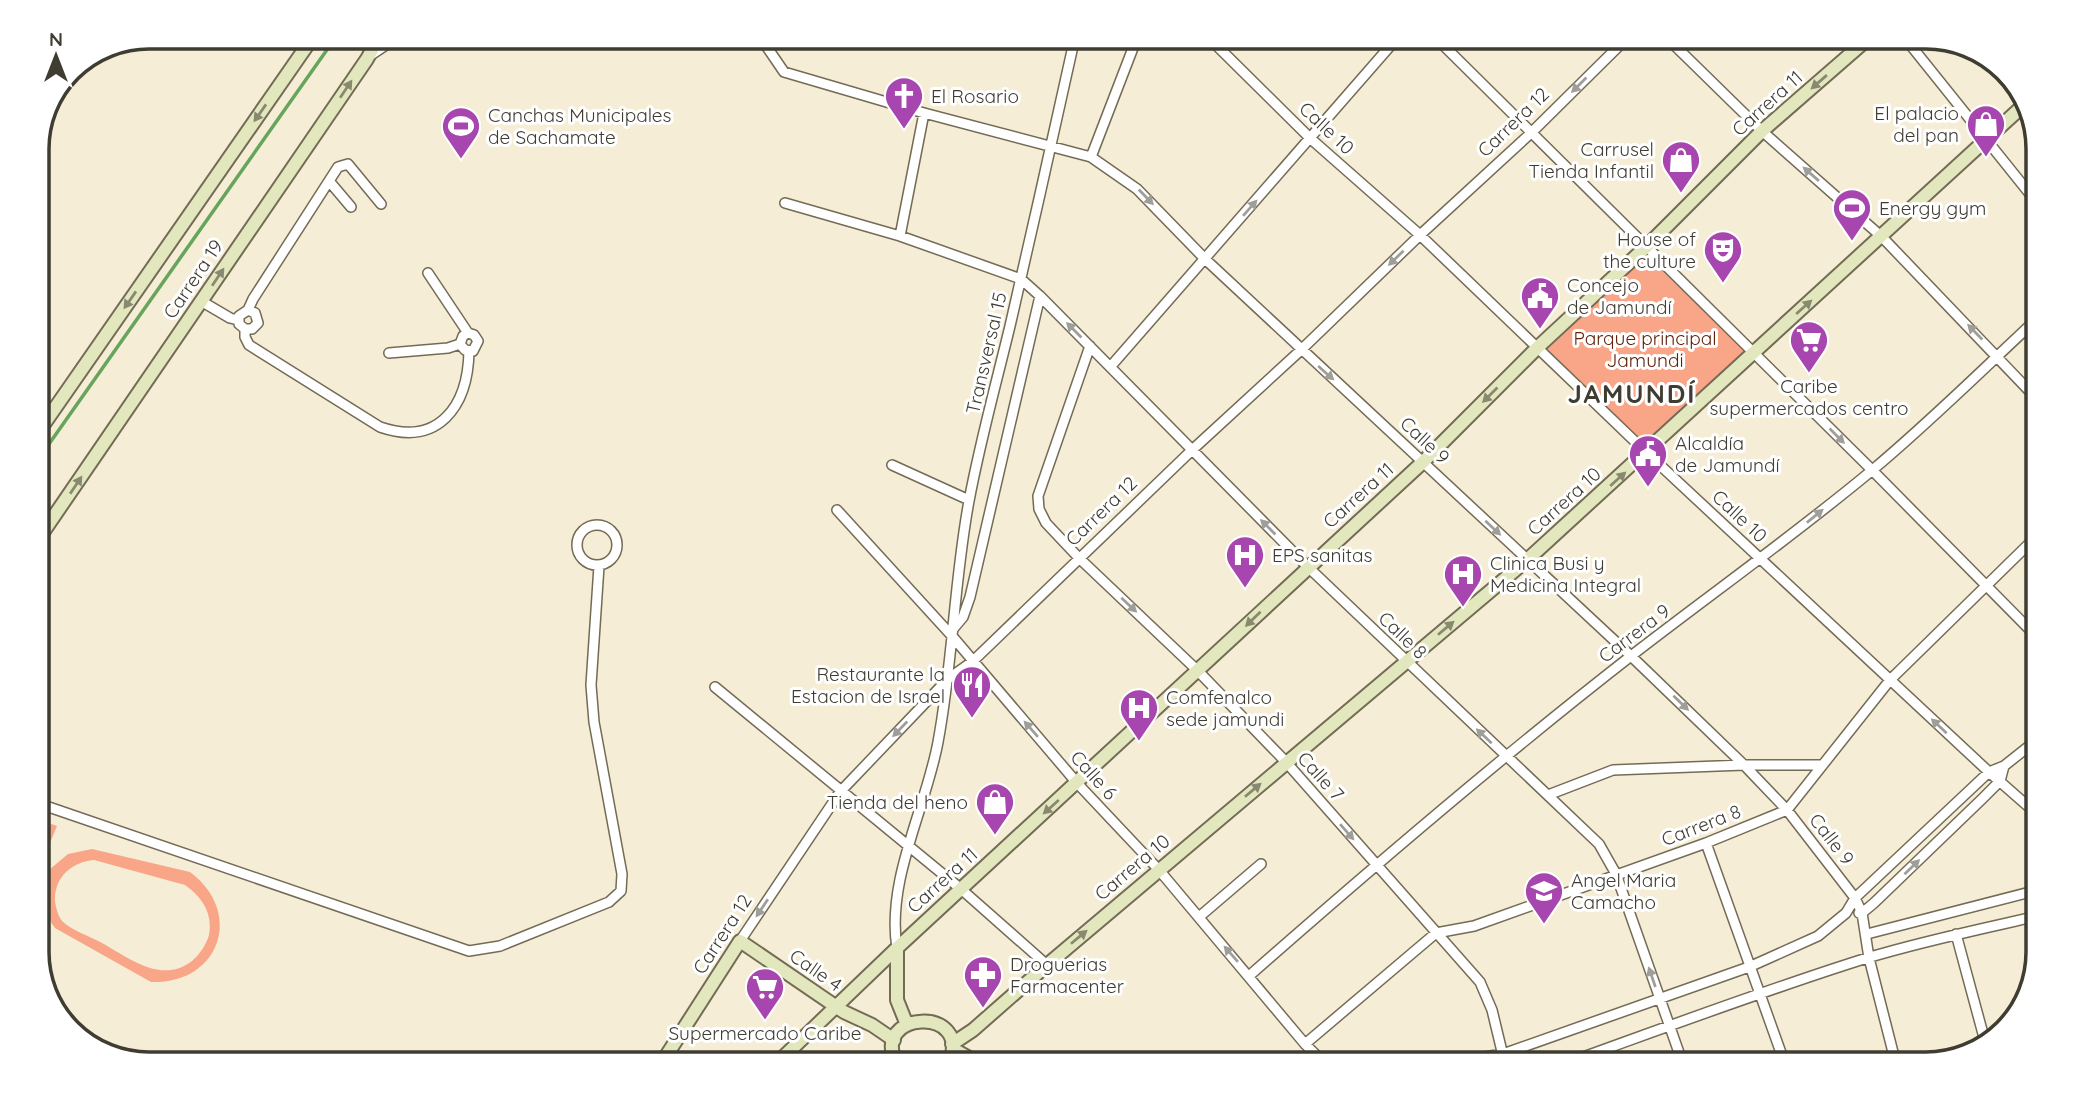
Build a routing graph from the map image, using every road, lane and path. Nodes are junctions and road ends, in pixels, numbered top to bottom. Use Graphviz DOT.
graph roads {
  1 [pos="305,49"];
  2 [pos="372,49"];
  3 [pos="380,49"];
  4 [pos="768,49"];
  5 [pos="1072,49"];
  6 [pos="1132,49"];
  7 [pos="1220,49"];
  8 [pos="1388,49"];
  9 [pos="1447,49"];
  10 [pos="1616,49"];
  11 [pos="1679,49"];
  12 [pos="1856,49"];
  13 [pos="1914,49"];
  14 [pos="367,58"];
  15 [pos="2018,110"];
  16 [pos="924,113"];
  17 [pos="1762,131"];
  18 [pos="1531,133"];
  19 [pos="1311,139"];
  20 [pos="1987,139"];
  21 [pos="1051,148"];
  22 [pos="1091,157"];
  23 [pos="329,181"];
  24 [pos="2026,189"];
  25 [pos="785,203"];
  26 [pos="381,204"];
  27 [pos="351,207"];
  28 [pos="1420,235"];
  29 [pos="900,236"];
  30 [pos="1882,237"];
  31 [pos="1647,246"];
  32 [pos="1205,260"];
  33 [pos="428,273"];
  34 [pos="1021,279"];
  35 [pos="1040,296"];
  36 [pos="201,301"];
  37 [pos="248,310"];
  38 [pos="239,320"];
  39 [pos="245,329"];
  40 [pos="2026,329"];
  41 [pos="468,333"];
  42 [pos="460,344"];
  43 [pos="1090,346"];
  44 [pos="1538,346"];
  45 [pos="1301,350"];
  46 [pos="469,351"];
  47 [pos="389,353"];
  48 [pos="1754,353"];
  49 [pos="1998,356"];
  50 [pos="1111,366"];
  51 [pos="2026,387"];
  52 [pos="49,417"];
  53 [pos="1191,451"];
  54 [pos="1647,453"];
  55 [pos="1423,462"];
  56 [pos="892,465"];
  57 [pos="1872,470"];
  58 [pos="969,500"];
  59 [pos="837,510"];
  60 [pos="49,523"];
  61 [pos="2026,547"];
  62 [pos="1079,558"];
  63 [pos="1762,559"];
  64 [pos="1527,560"];
  65 [pos="599,566"];
  66 [pos="1308,567"];
  67 [pos="1986,588"];
  68 [pos="2026,626"];
  69 [pos="953,632"];
  70 [pos="1631,656"];
  71 [pos="972,662"];
  72 [pos="1405,662"];
  73 [pos="1198,671"];
  74 [pos="948,679"];
  75 [pos="1890,680"];
  76 [pos="715,687"];
  77 [pos="2026,749"];
  78 [pos="1507,757"];
  79 [pos="1286,762"];
  80 [pos="1744,765"];
  81 [pos="1822,765"];
  82 [pos="2004,766"];
  83 [pos="1989,772"];
  84 [pos="2000,781"];
  85 [pos="1077,783"];
  86 [pos="840,792"];
  87 [pos="1548,796"];
  88 [pos="2026,805"];
  89 [pos="49,807"];
  90 [pos="1787,810"];
  91 [pos="1706,843"];
  92 [pos="908,848"];
  93 [pos="1261,864"];
  94 [pos="1376,865"];
  95 [pos="1159,870"];
  96 [pos="1616,874"];
  97 [pos="961,889"];
  98 [pos="2026,893"];
  99 [pos="1855,898"];
  100 [pos="1846,913"];
  101 [pos="1862,913"];
  102 [pos="1199,917"];
  103 [pos="2026,919"];
  104 [pos="1436,933"];
  105 [pos="1867,934"];
  106 [pos="1956,934"];
  107 [pos="740,940"];
  108 [pos="897,948"];
  109 [pos="1869,958"];
  110 [pos="1047,965"];
  111 [pos="1749,967"];
  112 [pos="1249,976"];
  113 [pos="1760,994"];
  114 [pos="1660,1000"];
  115 [pos="835,1006"];
  116 [pos="1670,1027"];
  117 [pos="900,1032"];
  118 [pos="1983,1034"];
  119 [pos="1305,1045"];
  120 [pos="952,1046"];
  121 [pos="670,1052"];
  122 [pos="788,1052"];
  123 [pos="893,1052"];
  124 [pos="951,1052"];
  125 [pos="961,1052"];
  126 [pos="1312,1052"];
  127 [pos="1502,1052"];
  128 [pos="1523,1052"];
  129 [pos="1608,1052"];
  130 [pos="1679,1052"];
  131 [pos="1781,1052"];
  132 [pos="1893,1052"];
  1 -- 52 [label="main road, Carrera 19, one-way"];
  2 -- 14 [label="main road, Carrera 19"];
  3 -- 14 [label="street"];
  4 -- 16 [label="street, Calle 9"];
  5 -- 21 [label="street, Transversal 15"];
  6 -- 22 [label="street"];
  7 -- 19 [label="street, Calle 10"];
  8 -- 19 [label="street"];
  9 -- 18 [label="street"];
  10 -- 18 [label="street, Carrera 12, one-way"];
  11 -- 17 [label="street"];
  12 -- 17 [label="main road, Carrera 11, one-way"];
  13 -- 20 [label="street"];
  36 -- 14 [label="main road, Carrera 19, one-way"];
  15 -- 20 [label="main road, Carrera 10"];
  16 -- 21 [label="street, Calle 9"];
  16 -- 29 [label="street"];
  30 -- 17 [label="street, one-way"];
  17 -- 31 [label="main road, Carrera 11"];
  18 -- 28 [label="street, Carrera 12"];
  18 -- 31 [label="street"];
  19 -- 28 [label="street, Calle 10"];
  32 -- 19 [label="street, one-way"];
  20 -- 24 [label="street"];
  20 -- 30 [label="main road, Carrera 10"];
  21 -- 22 [label="street, Calle 9"];
  21 -- 34 [label="street, Transversal 15"];
  22 -- 32 [label="street, Calle 9, one-way"];
  23 -- 26 [label="street"];
  23 -- 27 [label="street"];
  23 -- 37 [label="street"];
  25 -- 29 [label="street"];
  28 -- 44 [label="street, Calle 10"];
  28 -- 45 [label="street, Carrera 12, one-way"];
  29 -- 34 [label="street"];
  48 -- 30 [label="main road, Carrera 10, one-way"];
  49 -- 30 [label="street, one-way"];
  31 -- 44 [label="main road, Carrera 11"];
  31 -- 48 [label="street"];
  32 -- 45 [label="street, Calle 9"];
  32 -- 50 [label="street"];
  33 -- 41 [label="street"];
  34 -- 35 [label="street, Calle 8"];
  34 -- 58 [label="street, Transversal 15"];
  43 -- 35 [label="street, Calle 8, one-way"];
  35 -- 69 [label="street"];
  36 -- 38 [label="street"];
  60 -- 36 [label="main road, Carrera 19, one-way"];
  37 -- 38 [label="street"];
  37 -- 39 [label="street"];
  38 -- 39 [label="street"];
  39 -- 46 [label="street"];
  40 -- 49 [label="street, Carrera 9"];
  41 -- 42 [label="street"];
  41 -- 46 [label="street"];
  42 -- 46 [label="street"];
  42 -- 47 [label="street"];
  43 -- 50 [label="street, Calle 8"];
  43 -- 62 [label="street, Calle 7"];
  44 -- 54 [label="street, Calle 10"];
  44 -- 55 [label="main road, Carrera 11, one-way"];
  45 -- 53 [label="street, Carrera 12"];
  45 -- 55 [label="street, Calle 9, one-way"];
  48 -- 54 [label="main road, Carrera 10"];
  48 -- 57 [label="street, one-way"];
  49 -- 51 [label="street"];
  49 -- 57 [label="street, Carrera 9"];
  50 -- 53 [label="street, Calle 8"];
  53 -- 62 [label="street, Carrera 12"];
  66 -- 53 [label="street, Calle 8, one-way"];
  54 -- 63 [label="street, Calle 10"];
  64 -- 54 [label="main road, Carrera 10, one-way"];
  55 -- 64 [label="street, Calle 9, one-way"];
  55 -- 66 [label="main road, Carrera 11"];
  56 -- 58 [label="street"];
  63 -- 57 [label="street, Carrera 9, one-way"];
  57 -- 67 [label="street"];
  58 -- 69 [label="street, Transversal 15"];
  59 -- 69 [label="street, Calle 6"];
  61 -- 67 [label="street, Carrera 8"];
  62 -- 71 [label="street, Carrera 12"];
  62 -- 73 [label="street, Calle 7, one-way"];
  63 -- 70 [label="street, Carrera 9"];
  63 -- 75 [label="street, Calle 10"];
  64 -- 70 [label="street, Calle 9"];
  72 -- 64 [label="main road, Carrera 10, one-way"];
  65 -- 65 [label="street"];
  65 -- 89 [label="street"];
  66 -- 72 [label="street, Calle 8"];
  66 -- 73 [label="main road, Carrera 11, one-way"];
  67 -- 68 [label="street"];
  67 -- 75 [label="street, Carrera 8"];
  69 -- 71 [label="street, Calle 6"];
  69 -- 74 [label="street, Transversal 15"];
  70 -- 78 [label="street, Carrera 9"];
  70 -- 80 [label="street, Calle 9, one-way"];
  71 -- 74 [label="street, Carrera 12"];
  85 -- 71 [label="street, Calle 6, one-way"];
  78 -- 72 [label="street, Calle 8, one-way"];
  72 -- 79 [label="main road, Carrera 10"];
  73 -- 79 [label="street, Calle 7"];
  73 -- 85 [label="main road, Carrera 11"];
  74 -- 86 [label="street, Carrera 12, one-way"];
  74 -- 92 [label="street"];
  75 -- 81 [label="street, Carrera 8"];
  83 -- 75 [label="street, Calle 10, one-way"];
  76 -- 86 [label="street"];
  77 -- 82 [label="street"];
  78 -- 87 [label="street, Calle 8"];
  78 -- 94 [label="street, Carrera 9"];
  79 -- 94 [label="street, Calle 7, one-way"];
  95 -- 79 [label="main road, Carrera 10, one-way"];
  80 -- 81 [label="street"];
  80 -- 87 [label="street"];
  80 -- 90 [label="street, Calle 9"];
  81 -- 90 [label="street, Carrera 8"];
  82 -- 83 [label="street"];
  82 -- 84 [label="street"];
  83 -- 84 [label="street, Calle 10"];
  83 -- 99 [label="street"];
  84 -- 88 [label="street, Calle 10"];
  101 -- 84 [label="street, one-way"];
  85 -- 95 [label="street, Calle 6"];
  85 -- 97 [label="main road, Carrera 11, one-way"];
  86 -- 92 [label="street"];
  86 -- 107 [label="street, Carrera 12, one-way"];
  87 -- 96 [label="street, Calle 8"];
  90 -- 91 [label="street, Carrera 8"];
  90 -- 99 [label="street, Calle 9"];
  91 -- 96 [label="street, Carrera 8"];
  91 -- 111 [label="street"];
  92 -- 97 [label="street"];
  92 -- 108 [label="street"];
  93 -- 102 [label="street"];
  94 -- 104 [label="street, Calle 7"];
  94 -- 112 [label="street, Carrera 9"];
  95 -- 102 [label="street, Calle 6"];
  110 -- 95 [label="main road, Carrera 10, one-way"];
  96 -- 104 [label="street, Carrera 8"];
  114 -- 96 [label="street, Calle 8, one-way"];
  97 -- 108 [label="main road, Carrera 11"];
  97 -- 110 [label="street"];
  98 -- 105 [label="street"];
  99 -- 100 [label="street"];
  99 -- 101 [label="street, Calle 9"];
  100 -- 101 [label="street"];
  100 -- 111 [label="street"];
  101 -- 105 [label="street, Calle 9"];
  112 -- 102 [label="street, Calle 6, one-way"];
  103 -- 106 [label="street"];
  104 -- 119 [label="street"];
  104 -- 127 [label="street, Calle 7"];
  105 -- 109 [label="street, Calle 9"];
  106 -- 109 [label="street"];
  106 -- 118 [label="street"];
  107 -- 115 [label="main road, Calle 4"];
  107 -- 121 [label="main road, Carrera 12"];
  108 -- 115 [label="main road, Carrera 11"];
  108 -- 117 [label="main road"];
  109 -- 113 [label="street"];
  109 -- 132 [label="street, Calle 9"];
  110 -- 120 [label="main road, Carrera 10"];
  111 -- 113 [label="street"];
  111 -- 114 [label="street"];
  112 -- 119 [label="street, Calle 6"];
  113 -- 116 [label="street"];
  113 -- 131 [label="street"];
  114 -- 116 [label="street, Calle 8"];
  114 -- 128 [label="street"];
  115 -- 117 [label="main road, Calle 4"];
  115 -- 122 [label="main road, Carrera 11"];
  116 -- 129 [label="street"];
  116 -- 130 [label="street, Calle 8"];
  117 -- 120 [label="main road, Calle 4"];
  117 -- 123 [label="main road"];
  119 -- 126 [label="street, Calle 6"];
  120 -- 124 [label="main road"];
  120 -- 125 [label="main road"];
}
